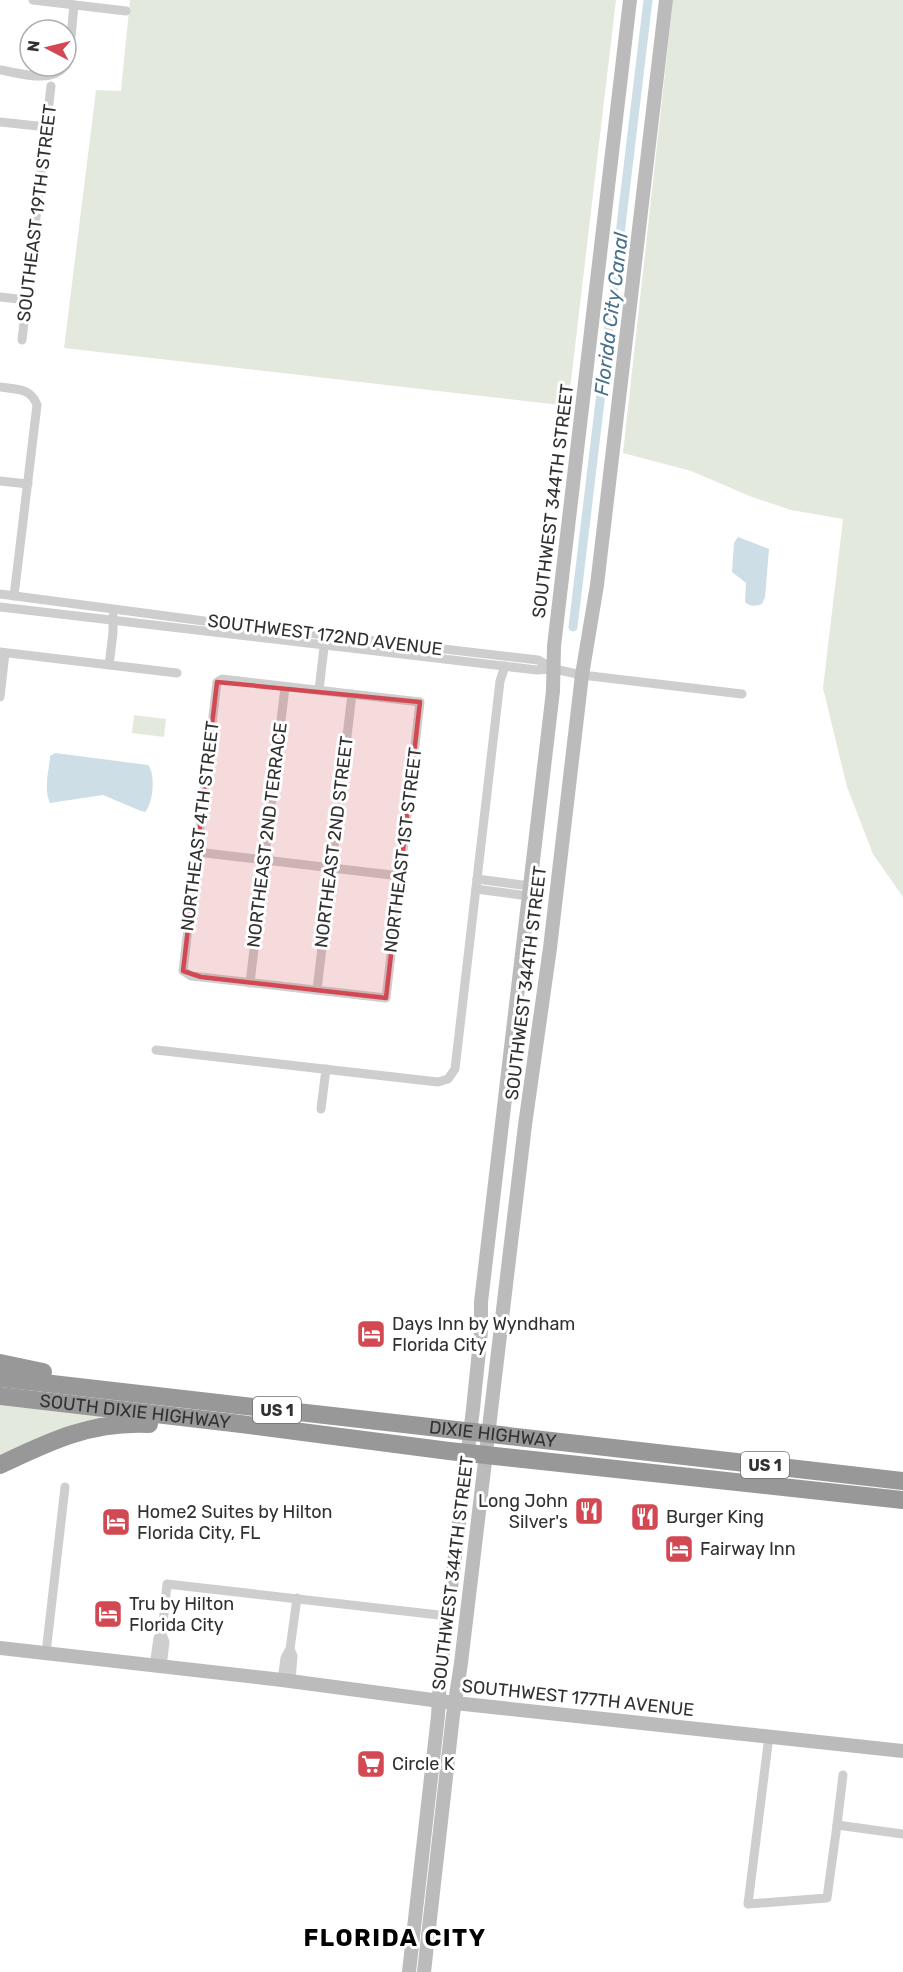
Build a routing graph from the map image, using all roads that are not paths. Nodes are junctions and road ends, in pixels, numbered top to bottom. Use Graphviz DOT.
graph roads {
  1 [pos="33,0"];
  2 [pos="630,0"];
  3 [pos="666,0"];
  4 [pos="74,5"];
  5 [pos="126,11"];
  6 [pos="73,18"];
  7 [pos="0,70"];
  8 [pos="18,72"];
  9 [pos="51,86"];
  10 [pos="0,122"];
  11 [pos="46,127"];
  12 [pos="0,297"];
  13 [pos="27,300"];
  14 [pos="22,340"];
  15 [pos="0,387"];
  16 [pos="0,481"];
  17 [pos="28,484"];
  18 [pos="0,594"];
  19 [pos="14,596"];
  20 [pos="0,607"];
  21 [pos="113,608"];
  22 [pos="113,620"];
  23 [pos="325,640"];
  24 [pos="3,653"];
  25 [pos="109,665"];
  26 [pos="505,666"];
  27 [pos="554,669"];
  28 [pos="177,673"];
  29 [pos="582,675"];
  30 [pos="285,687"];
  31 [pos="319,690"];
  32 [pos="352,694"];
  33 [pos="741,694"];
  34 [pos="0,697"];
  35 [pos="197,852"];
  36 [pos="264,860"];
  37 [pos="332,868"];
  38 [pos="400,876"];
  39 [pos="477,884"];
  40 [pos="529,891"];
  41 [pos="250,983"];
  42 [pos="317,990"];
  43 [pos="156,1050"];
  44 [pos="326,1069"];
  45 [pos="321,1109"];
  46 [pos="502,1124"];
  47 [pos="525,1125"];
  48 [pos="0,1364"];
  49 [pos="0,1378"];
  50 [pos="83,1388"];
  51 [pos="0,1396"];
  52 [pos="270,1428"];
  53 [pos="470,1431"];
  54 [pos="489,1432"];
  55 [pos="467,1453"];
  56 [pos="486,1455"];
  57 [pos="0,1465"];
  58 [pos="903,1481"];
  59 [pos="65,1487"];
  60 [pos="903,1500"];
  61 [pos="297,1598"];
  62 [pos="448,1616"];
  63 [pos="0,1648"];
  64 [pos="46,1653"];
  65 [pos="158,1666"];
  66 [pos="286,1681"];
  67 [pos="439,1701"];
  68 [pos="455,1703"];
  69 [pos="769,1736"];
  70 [pos="903,1751"];
  71 [pos="843,1775"];
  72 [pos="837,1825"];
  73 [pos="903,1834"];
  74 [pos="409,1972"];
  75 [pos="424,1972"];
  1 -- 4 [label="street"];
  2 -- 27 [label="main road, SOUTHWEST 344TH STREET"];
  3 -- 29 [label="main road, SOUTHWEST 344TH STREET"];
  4 -- 5 [label="street"];
  4 -- 6 [label="street"];
  7 -- 8 [label="street"];
  9 -- 11 [label="street, SOUTHEAST 19TH STREET"];
  10 -- 11 [label="street"];
  11 -- 13 [label="street, SOUTHEAST 19TH STREET"];
  12 -- 13 [label="street"];
  13 -- 14 [label="street, SOUTHEAST 19TH STREET"];
  15 -- 17 [label="street"];
  16 -- 17 [label="street"];
  17 -- 19 [label="street"];
  18 -- 19 [label="street, SOUTHWEST 172ND AVENUE"];
  19 -- 21 [label="street, SOUTHWEST 172ND AVENUE"];
  20 -- 22 [label="street, SOUTHWEST 172ND AVENUE"];
  21 -- 22 [label="street"];
  21 -- 23 [label="street, SOUTHWEST 172ND AVENUE"];
  22 -- 23 [label="street, SOUTHWEST 172ND AVENUE"];
  22 -- 25 [label="street"];
  23 -- 26 [label="street, SOUTHWEST 172ND AVENUE"];
  23 -- 27 [label="street, SOUTHWEST 172ND AVENUE"];
  23 -- 31 [label="street"];
  24 -- 25 [label="street"];
  24 -- 34 [label="street"];
  25 -- 28 [label="street"];
  26 -- 27 [label="street, SOUTHWEST 172ND AVENUE"];
  26 -- 39 [label="street"];
  27 -- 29 [label="street, SOUTHWEST 172ND AVENUE"];
  27 -- 40 [label="main road, SOUTHWEST 344TH STREET"];
  29 -- 33 [label="street, SOUTHWEST 172ND AVENUE"];
  29 -- 47 [label="main road, SOUTHWEST 344TH STREET"];
  30 -- 31 [label="street"];
  30 -- 35 [label="street, NORTHEAST 4TH STREET"];
  30 -- 36 [label="street, NORTHEAST 2ND TERRACE"];
  31 -- 32 [label="street"];
  32 -- 37 [label="street, NORTHEAST 2ND STREET"];
  32 -- 38 [label="street, NORTHEAST 1ST STREET"];
  35 -- 36 [label="street"];
  35 -- 41 [label="street, NORTHEAST 4TH STREET"];
  36 -- 37 [label="street"];
  36 -- 41 [label="street, NORTHEAST 2ND TERRACE"];
  37 -- 38 [label="street"];
  37 -- 42 [label="street, NORTHEAST 2ND STREET"];
  38 -- 42 [label="street, NORTHEAST 1ST STREET"];
  39 -- 40 [label="street"];
  39 -- 44 [label="street"];
  40 -- 46 [label="main road, SOUTHWEST 344TH STREET"];
  41 -- 42 [label="street"];
  43 -- 44 [label="street"];
  44 -- 45 [label="street"];
  46 -- 47 [label="main road"];
  46 -- 53 [label="main road, SOUTHWEST 344TH STREET"];
  47 -- 54 [label="main road, SOUTHWEST 344TH STREET"];
  48 -- 50 [label="highway"];
  49 -- 50 [label="highway, SOUTH DIXIE HIGHWAY / US 1"];
  50 -- 53 [label="highway, DIXIE HIGHWAY / US 1"];
  51 -- 52 [label="highway, SOUTH DIXIE HIGHWAY / US 1"];
  52 -- 55 [label="highway, DIXIE HIGHWAY / US 1"];
  52 -- 57 [label="highway"];
  53 -- 54 [label="highway, DIXIE HIGHWAY / US 1"];
  53 -- 55 [label="main road, SOUTHWEST 344TH STREET"];
  54 -- 56 [label="main road, SOUTHWEST 344TH STREET"];
  54 -- 58 [label="highway, DIXIE HIGHWAY / US 1"];
  55 -- 56 [label="highway, DIXIE HIGHWAY / US 1"];
  55 -- 62 [label="main road, SOUTHWEST 344TH STREET"];
  56 -- 60 [label="highway, DIXIE HIGHWAY / US 1"];
  56 -- 68 [label="main road, SOUTHWEST 344TH STREET"];
  59 -- 64 [label="street"];
  61 -- 62 [label="street"];
  61 -- 65 [label="street"];
  61 -- 66 [label="street"];
  62 -- 67 [label="main road, SOUTHWEST 344TH STREET"];
  63 -- 64 [label="main road, SOUTHWEST 177TH AVENUE"];
  64 -- 65 [label="main road, SOUTHWEST 177TH AVENUE"];
  65 -- 66 [label="main road, SOUTHWEST 177TH AVENUE"];
  66 -- 67 [label="main road, SOUTHWEST 177TH AVENUE"];
  67 -- 68 [label="main road, SOUTHWEST 177TH AVENUE"];
  67 -- 74 [label="main road, SOUTHWEST 344TH STREET"];
  68 -- 69 [label="main road, SOUTHWEST 177TH AVENUE"];
  68 -- 75 [label="main road, SOUTHWEST 344TH STREET"];
  69 -- 70 [label="main road, SOUTHWEST 177TH AVENUE"];
  69 -- 72 [label="street"];
  71 -- 72 [label="street"];
  72 -- 73 [label="street"];
}
